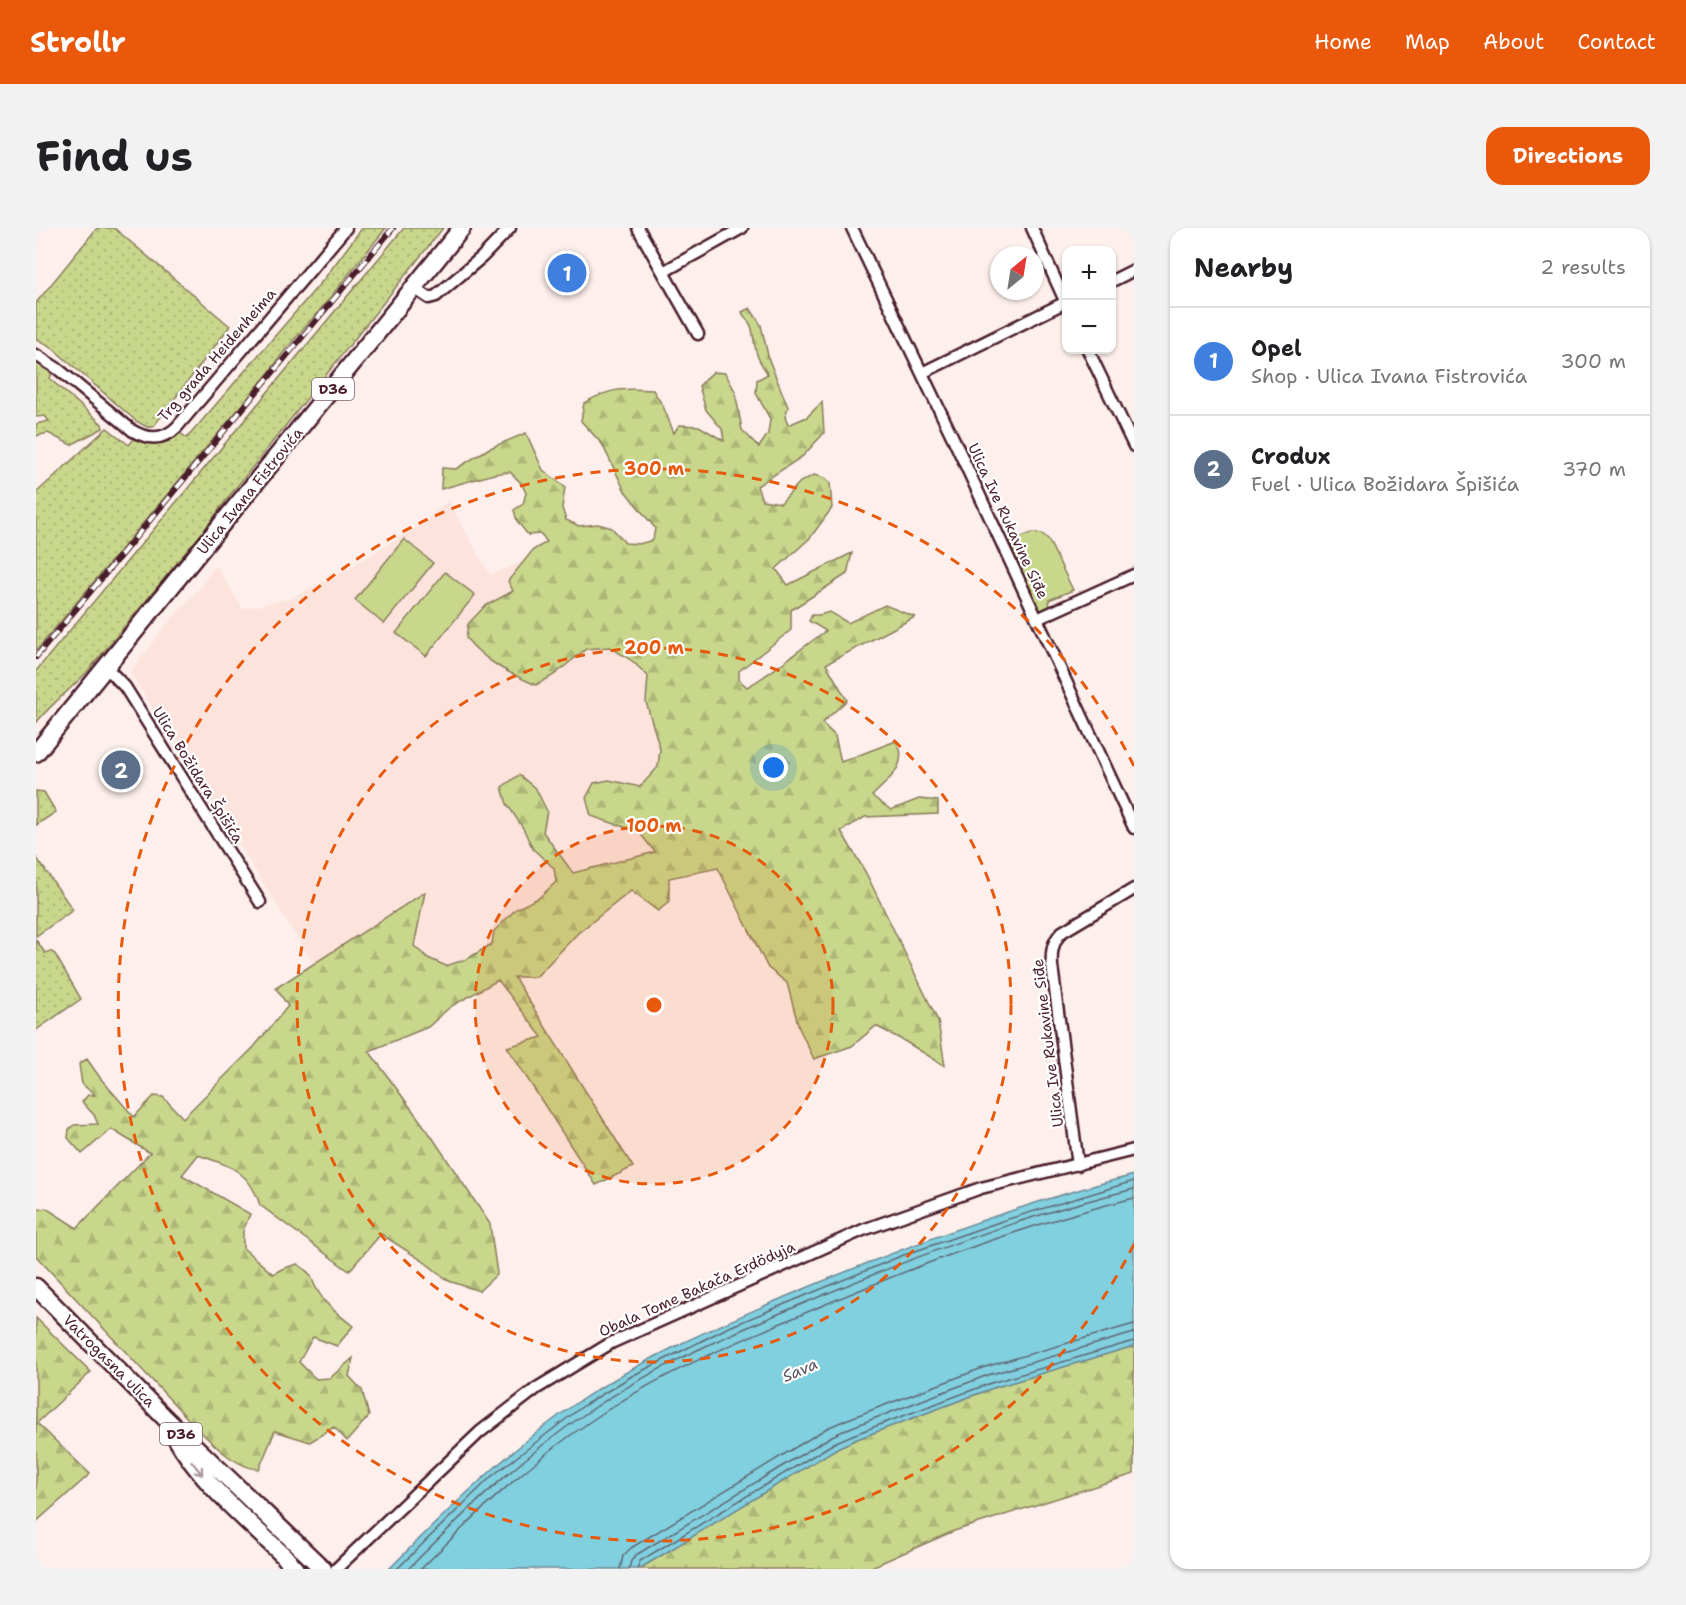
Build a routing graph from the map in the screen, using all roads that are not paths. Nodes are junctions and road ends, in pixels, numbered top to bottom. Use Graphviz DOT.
graph roads {
  1 [pos="346,228"];
  2 [pos="462,228"];
  3 [pos="510,228"];
  4 [pos="638,228"];
  5 [pos="742,228"];
  6 [pos="852,228"];
  7 [pos="1032,228"];
  8 [pos="1134,270"];
  9 [pos="663,272"];
  10 [pos="1116,279"];
  11 [pos="414,288"];
  12 [pos="1065,300"];
  13 [pos="1062,305"];
  14 [pos="698,334"];
  15 [pos="1090,354"];
  16 [pos="36,355"];
  17 [pos="922,373"];
  18 [pos="1134,446"];
  19 [pos="1134,575"];
  20 [pos="1037,619"];
  21 [pos="106,667"];
  22 [pos="36,753"];
  23 [pos="1134,828"];
  24 [pos="1134,889"];
  25 [pos="260,902"];
  26 [pos="1134,1150"];
  27 [pos="1078,1165"];
  28 [pos="36,1287"];
  29 [pos="166,1419"];
  30 [pos="318,1564"];
  31 [pos="295,1569"];
  32 [pos="336,1569"];
  1 -- 16 [label="street, Trg grada Heidenheima"];
  2 -- 11 [label="main road, Ulica Ivana Fistrovića / D36"];
  3 -- 11 [label="street"];
  4 -- 9 [label="street"];
  5 -- 9 [label="street"];
  6 -- 17 [label="street, Ulica Ive Rukavine Siđe"];
  7 -- 12 [label="street"];
  8 -- 10 [label="street"];
  9 -- 14 [label="street"];
  11 -- 21 [label="main road, Ulica Ivana Fistrovića / D36"];
  13 -- 17 [label="street"];
  15 -- 18 [label="street"];
  17 -- 20 [label="street, Ulica Ive Rukavine Siđe"];
  19 -- 20 [label="street"];
  20 -- 23 [label="street, Ulica Ive Rukavine Siđe"];
  21 -- 22 [label="main road, Ulica Ivana Fistrovića / D36"];
  21 -- 25 [label="street, Ulica Božidara Špišića"];
  24 -- 27 [label="street, Ulica Ive Rukavine Siđe"];
  26 -- 27 [label="street, Obala Tome Bakača Erdödyja"];
  27 -- 32 [label="street, Obala Tome Bakača Erdödyja"];
  28 -- 29 [label="main road, Vatrogasna ulica / D36"];
  29 -- 30 [label="main road, Vatrogasna ulica / D36"];
  29 -- 31 [label="main road, one-way"];
}
